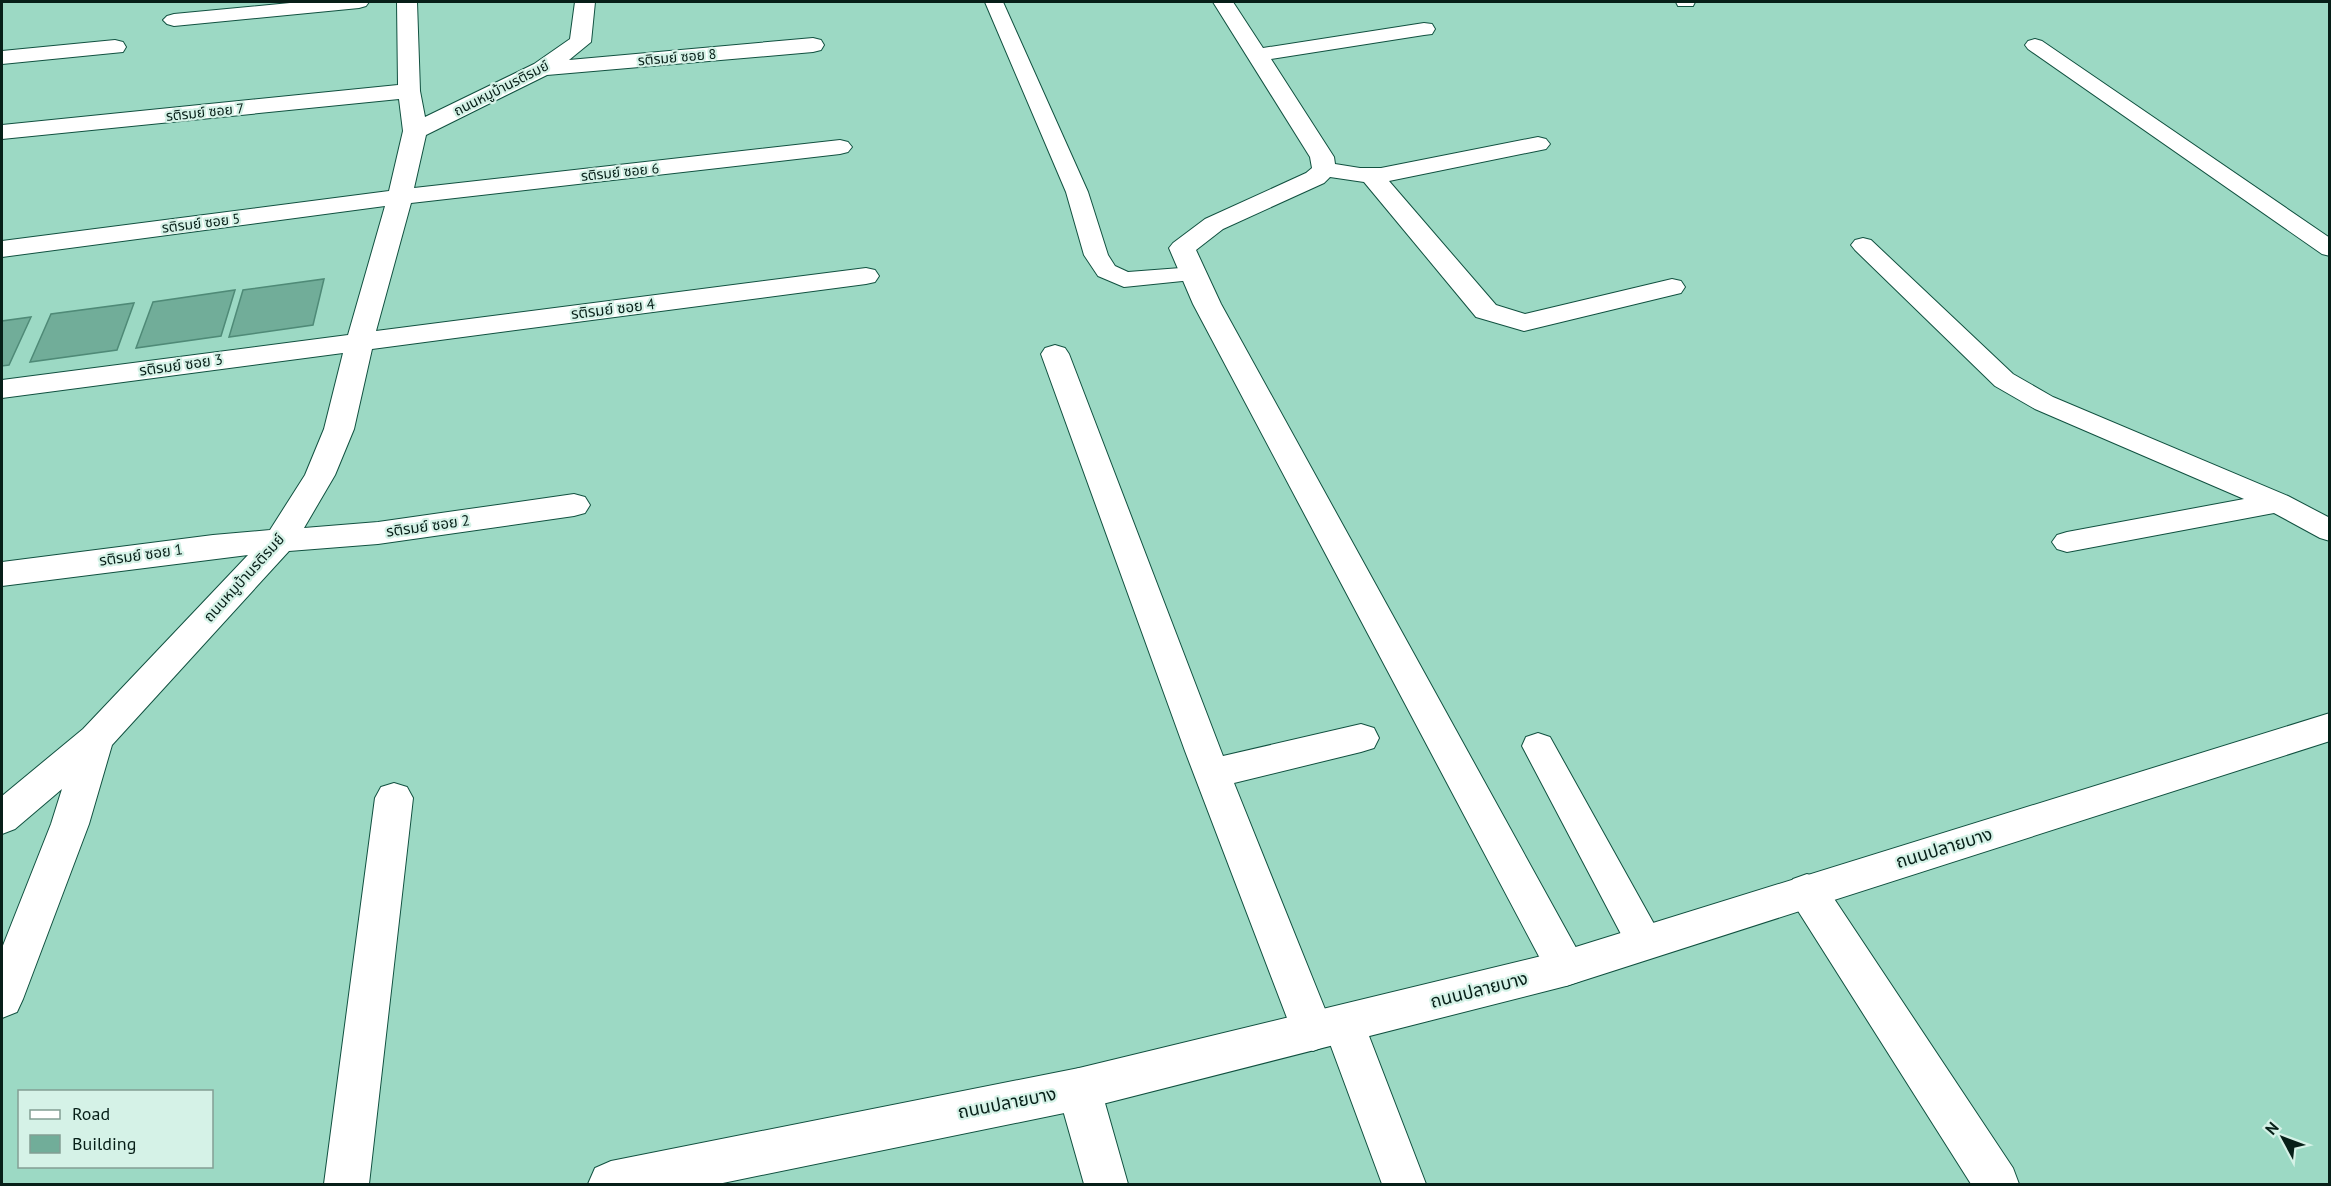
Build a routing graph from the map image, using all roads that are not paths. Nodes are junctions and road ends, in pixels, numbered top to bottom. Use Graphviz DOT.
graph roads {
  1 [pos="359,2"];
  2 [pos="407,2"];
  3 [pos="585,2"];
  4 [pos="994,2"];
  5 [pos="1223,2"];
  6 [pos="174,20"];
  7 [pos="1424,28"];
  8 [pos="813,45"];
  9 [pos="2035,45"];
  10 [pos="115,47"];
  11 [pos="1257,55"];
  12 [pos="2,58"];
  13 [pos="542,69"];
  14 [pos="409,91"];
  15 [pos="415,130"];
  16 [pos="2,132"];
  17 [pos="1538,144"];
  18 [pos="840,147"];
  19 [pos="1324,169"];
  20 [pos="1371,175"];
  21 [pos="400,197"];
  22 [pos="1863,245"];
  23 [pos="2,249"];
  24 [pos="2330,249"];
  25 [pos="1194,273"];
  26 [pos="866,276"];
  27 [pos="1672,287"];
  28 [pos="360,341"];
  29 [pos="1055,354"];
  30 [pos="2,389"];
  31 [pos="2278,503"];
  32 [pos="574,505"];
  33 [pos="2330,531"];
  34 [pos="280,541"];
  35 [pos="2067,542"];
  36 [pos="2,574"];
  37 [pos="2330,727"];
  38 [pos="1361,738"];
  39 [pos="96,739"];
  40 [pos="1538,746"];
  41 [pos="1212,773"];
  42 [pos="394,798"];
  43 [pos="2,818"];
  44 [pos="1807,891"];
  45 [pos="1646,943"];
  46 [pos="1566,968"];
  47 [pos="2,999"];
  48 [pos="1328,1028"];
  49 [pos="1079,1089"];
  50 [pos="346,1185"];
  51 [pos="611,1185"];
  52 [pos="1106,1185"];
  53 [pos="1404,1185"];
  54 [pos="1996,1185"];
  1 -- 6 [label="street"];
  2 -- 14 [label="street, ถนนหมูบ้านรติรมย์"];
  3 -- 13 [label="street, ถนนหมูบ้านรติรมย์"];
  4 -- 25 [label="lane"];
  5 -- 11 [label="street"];
  7 -- 11 [label="street"];
  8 -- 13 [label="street, รติรมย์ ซอย 8"];
  9 -- 24 [label="lane"];
  10 -- 12 [label="street"];
  11 -- 19 [label="street"];
  13 -- 15 [label="street, ถนนหมูบ้านรติรมย์"];
  14 -- 15 [label="street, ถนนหมูบ้านรติรมย์"];
  14 -- 16 [label="street, รติรมย์ ซอย 7"];
  15 -- 21 [label="street, ถนนหมูบ้านรติรมย์"];
  17 -- 20 [label="street"];
  18 -- 21 [label="street, รติรมย์ ซอย 6"];
  19 -- 20 [label="street"];
  19 -- 25 [label="street"];
  20 -- 27 [label="street"];
  21 -- 23 [label="street, รติรมย์ ซอย 5"];
  21 -- 28 [label="street, ถนนหมูบ้านรติรมย์"];
  22 -- 31 [label="lane"];
  25 -- 46 [label="street"];
  26 -- 28 [label="street, รติรมย์ ซอย 4"];
  28 -- 30 [label="street, รติรมย์ ซอย 3"];
  28 -- 34 [label="street, ถนนหมูบ้านรติรมย์"];
  29 -- 41 [label="street"];
  31 -- 33 [label="lane"];
  31 -- 35 [label="lane"];
  32 -- 34 [label="street, รติรมย์ ซอย 2"];
  34 -- 36 [label="street, รติรมย์ ซอย 1"];
  34 -- 39 [label="street, ถนนหมูบ้านรติรมย์"];
  37 -- 44 [label="street, ถนนปลายบาง"];
  38 -- 41 [label="street"];
  39 -- 43 [label="street, ถนนหมูบ้านรติรมย์"];
  39 -- 47 [label="street"];
  40 -- 45 [label="lane"];
  41 -- 48 [label="street"];
  42 -- 50 [label="street"];
  44 -- 45 [label="street, ถนนปลายบาง"];
  44 -- 54 [label="street"];
  45 -- 46 [label="street, ถนนปลายบาง"];
  46 -- 48 [label="street, ถนนปลายบาง"];
  48 -- 49 [label="street, ถนนปลายบาง"];
  48 -- 53 [label="street"];
  49 -- 51 [label="street, ถนนปลายบาง"];
  49 -- 52 [label="street"];
}
